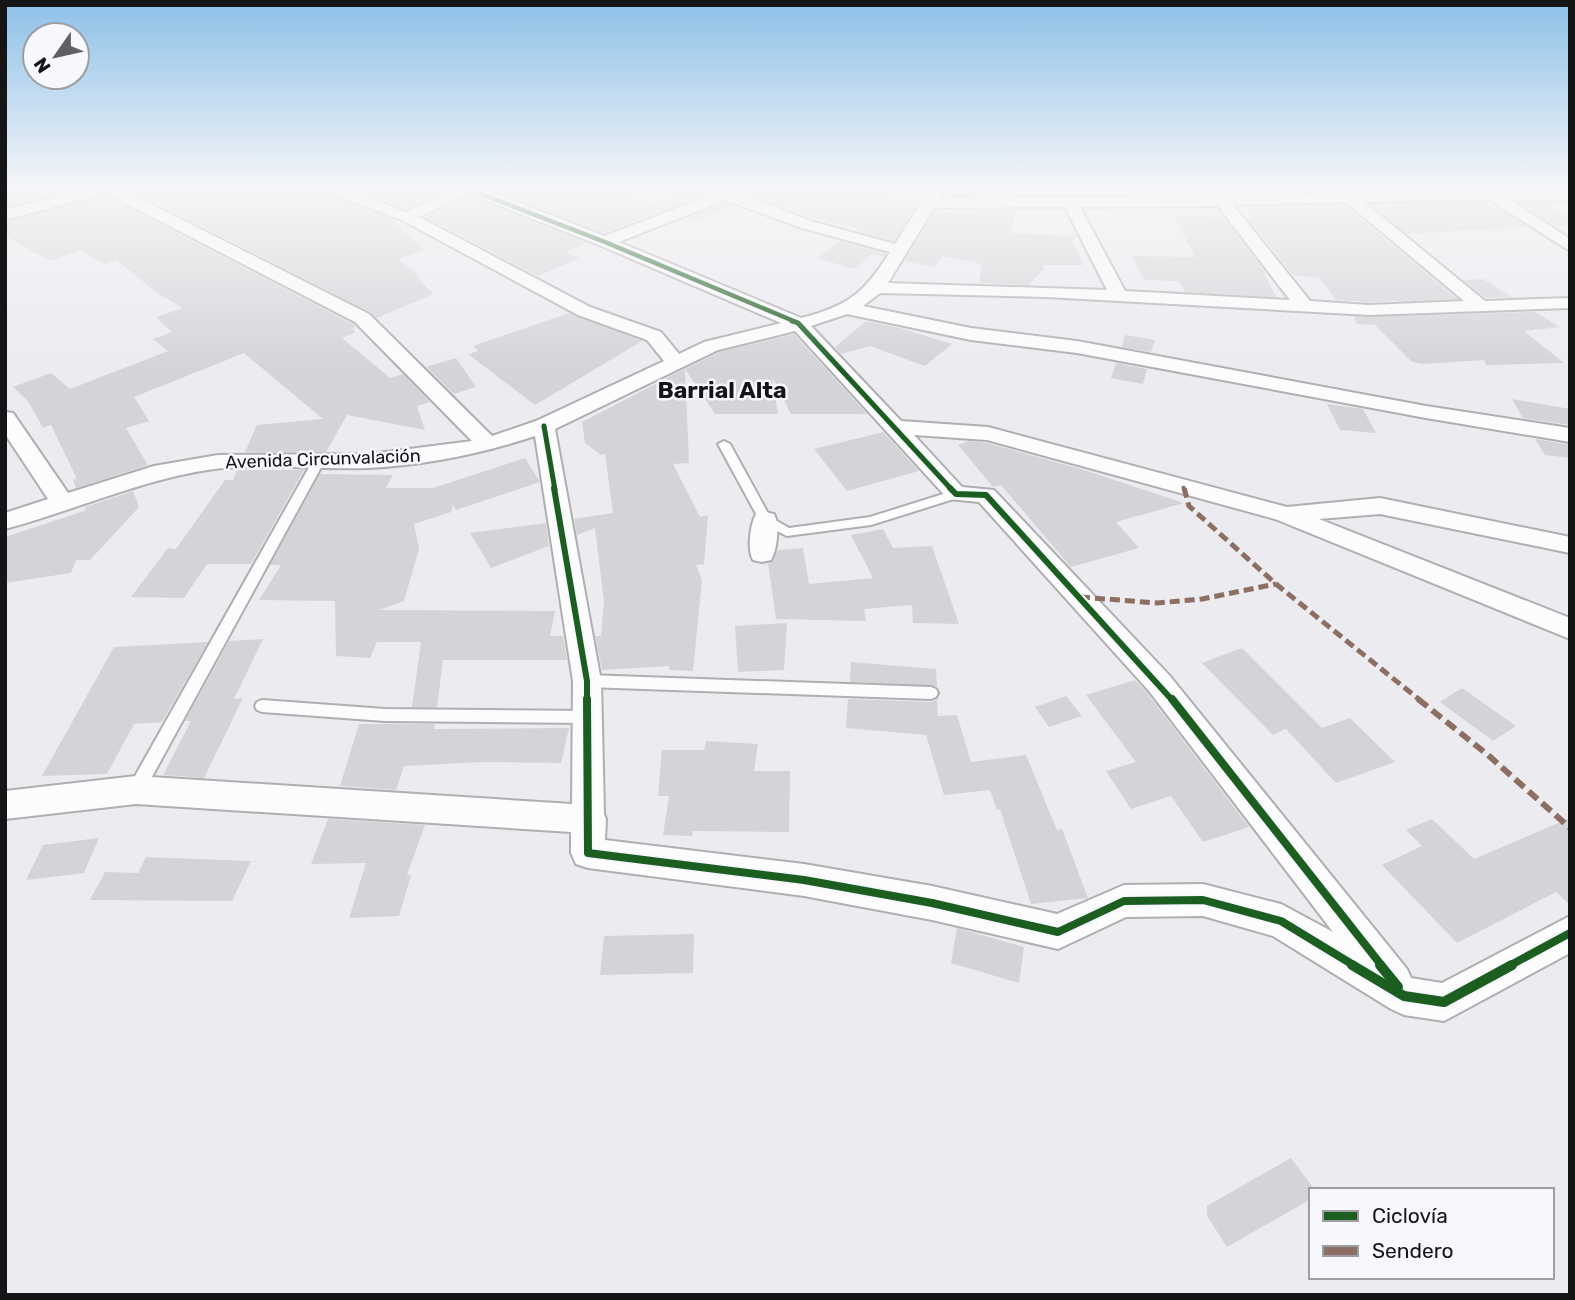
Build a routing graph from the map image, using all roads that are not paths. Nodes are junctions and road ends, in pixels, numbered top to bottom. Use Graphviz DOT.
graph roads {
  1 [pos="225,249"];
  2 [pos="467,249"];
  3 [pos="621,249"];
  4 [pos="895,249"];
  5 [pos="1095,249"];
  6 [pos="1259,249"];
  7 [pos="1412,249"];
  8 [pos="900,250"];
  9 [pos="876,288"];
  10 [pos="1120,298"];
  11 [pos="1570,303"];
  12 [pos="1305,307"];
  13 [pos="844,308"];
  14 [pos="1483,308"];
  15 [pos="798,323"];
  16 [pos="676,362"];
  17 [pos="5,418"];
  18 [pos="544,426"];
  19 [pos="894,427"];
  20 [pos="1570,435"];
  21 [pos="488,444"];
  22 [pos="724,444"];
  23 [pos="318,462"];
  24 [pos="956,494"];
  25 [pos="62,502"];
  26 [pos="1284,514"];
  27 [pos="765,520"];
  28 [pos="5,521"];
  29 [pos="1570,545"];
  30 [pos="762,554"];
  31 [pos="1570,629"];
  32 [pos="587,681"];
  33 [pos="931,693"];
  34 [pos="262,706"];
  35 [pos="589,717"];
  36 [pos="136,790"];
  37 [pos="5,805"];
  38 [pos="590,819"];
  39 [pos="1570,933"];
  40 [pos="1404,996"];
  1 -- 21 [label="street"];
  2 -- 16 [label="street"];
  3 -- 15 [label="street"];
  4 -- 8 [label="street"];
  5 -- 10 [label="street"];
  6 -- 12 [label="street"];
  7 -- 14 [label="street"];
  8 -- 9 [label="street, Avenida Circunvalación"];
  9 -- 10 [label="street"];
  9 -- 13 [label="street, Avenida Circunvalación"];
  10 -- 12 [label="street"];
  11 -- 14 [label="street"];
  12 -- 14 [label="street"];
  13 -- 15 [label="street, Avenida Circunvalación"];
  13 -- 20 [label="street"];
  15 -- 16 [label="street, Avenida Circunvalación"];
  15 -- 19 [label="street"];
  16 -- 18 [label="street, Avenida Circunvalación"];
  17 -- 25 [label="street"];
  18 -- 21 [label="street, Avenida Circunvalación"];
  18 -- 32 [label="street"];
  19 -- 24 [label="street"];
  19 -- 26 [label="street"];
  21 -- 23 [label="street, Avenida Circunvalación"];
  22 -- 27 [label="lane"];
  23 -- 25 [label="street, Avenida Circunvalación"];
  23 -- 36 [label="lane"];
  24 -- 27 [label="lane"];
  24 -- 40 [label="street"];
  25 -- 28 [label="street, Avenida Circunvalación"];
  26 -- 29 [label="street"];
  26 -- 31 [label="street"];
  27 -- 30 [label="street"];
  32 -- 33 [label="lane"];
  32 -- 35 [label="street"];
  34 -- 35 [label="lane"];
  35 -- 38 [label="street"];
  36 -- 37 [label="street"];
  36 -- 38 [label="street"];
  38 -- 40 [label="street"];
  39 -- 40 [label="street"];
}
